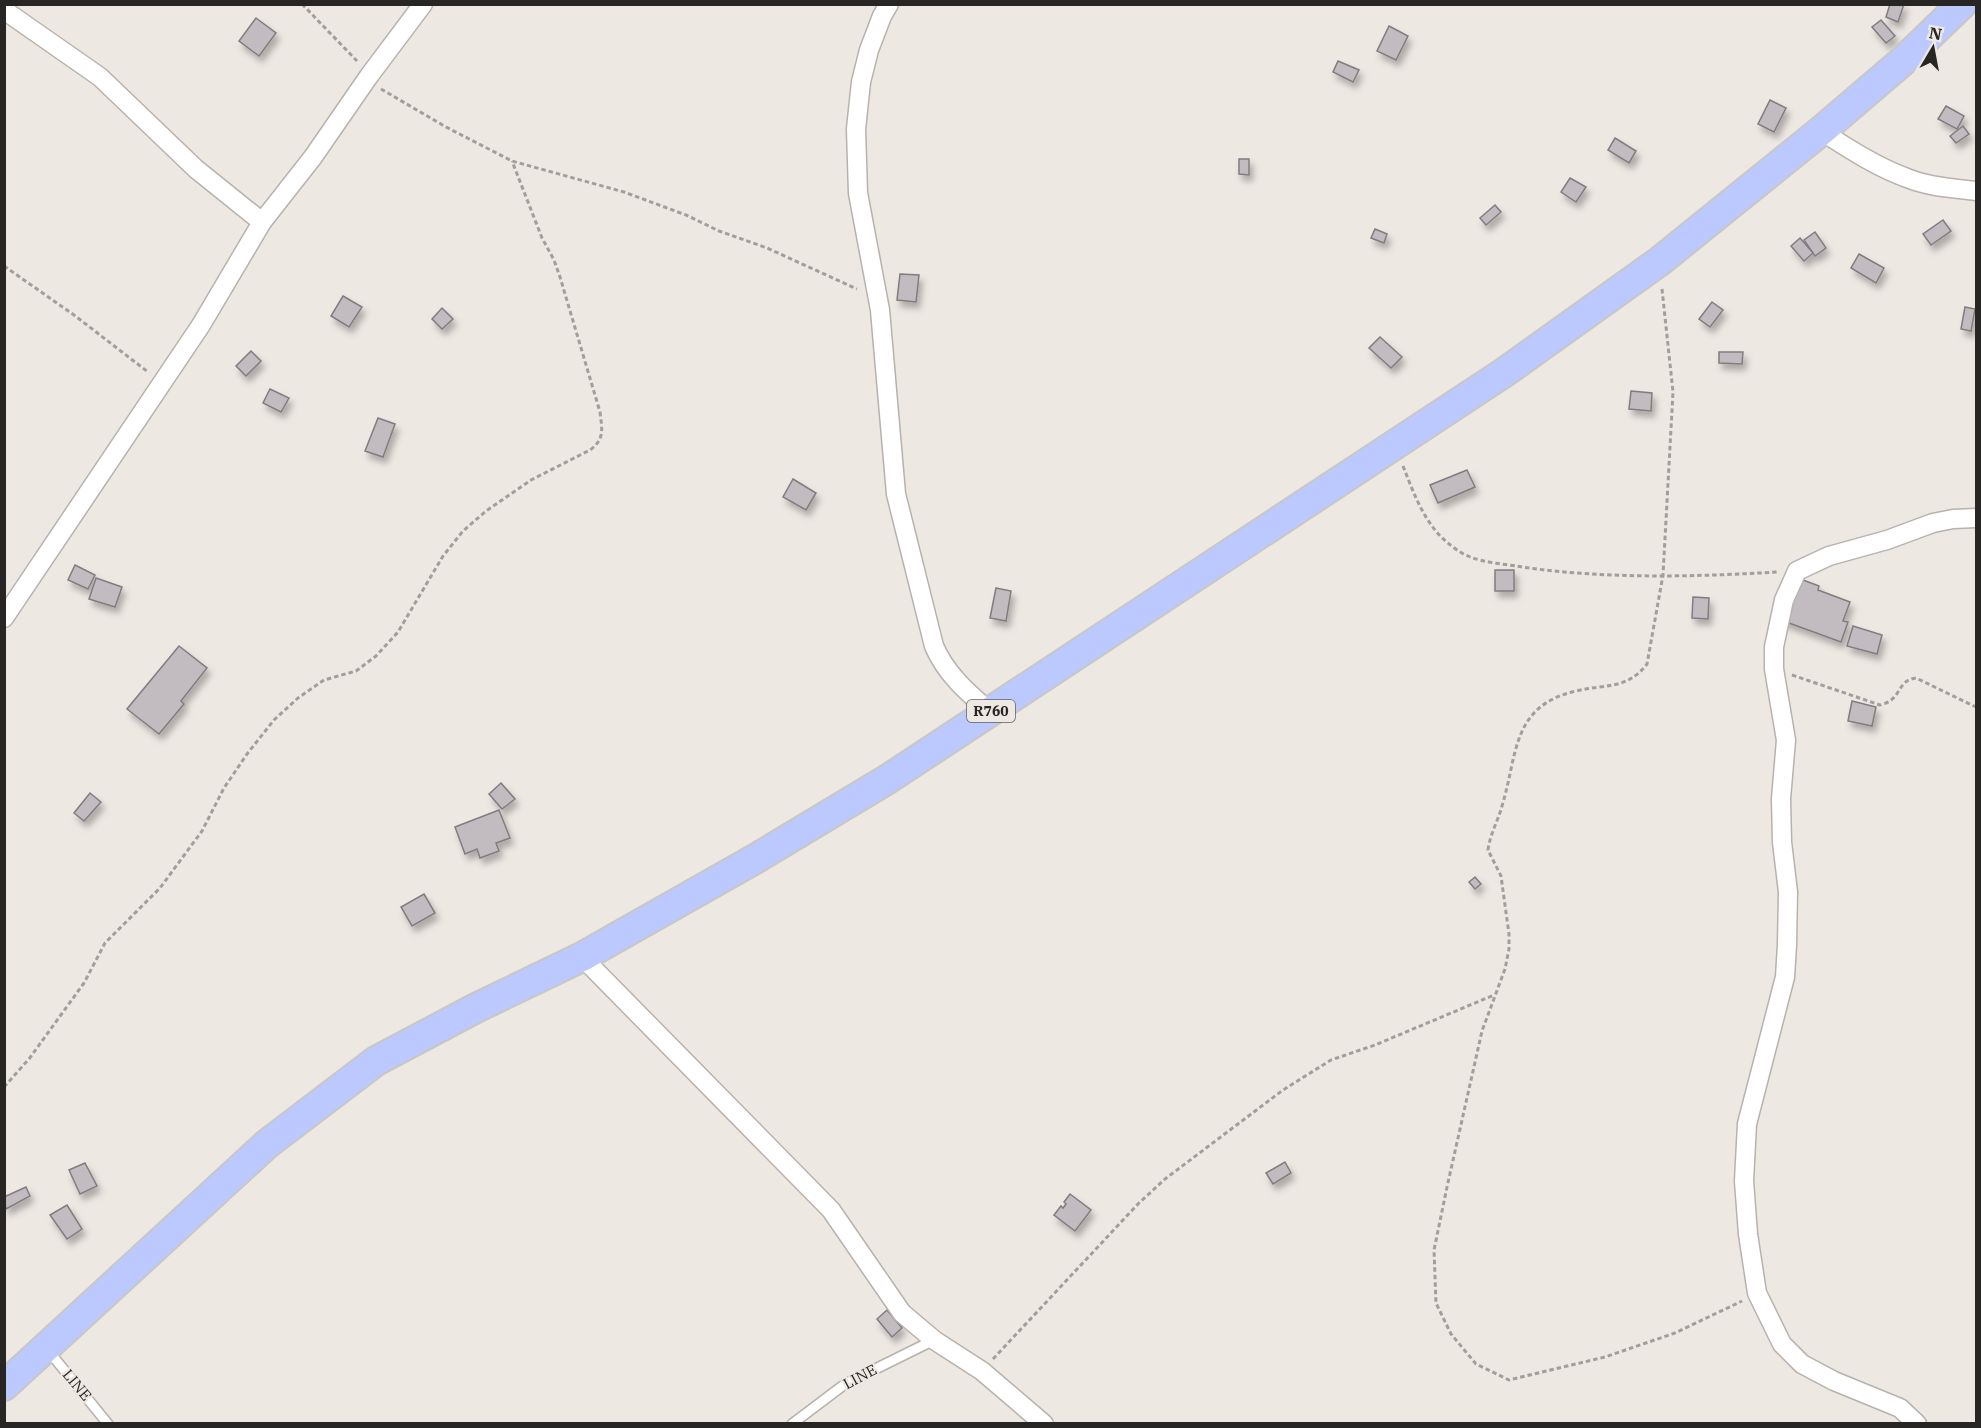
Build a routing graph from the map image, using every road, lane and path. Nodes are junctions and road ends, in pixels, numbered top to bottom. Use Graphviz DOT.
graph roads {
  1 [pos="302,4"];
  2 [pos="423,4"];
  3 [pos="889,4"];
  4 [pos="1962,4"];
  5 [pos="4,10"];
  6 [pos="367,79"];
  7 [pos="1821,131"];
  8 [pos="512,161"];
  9 [pos="1977,191"];
  10 [pos="262,222"];
  11 [pos="1659,261"];
  12 [pos="4,266"];
  13 [pos="878,298"];
  14 [pos="161,382"];
  15 [pos="1394,445"];
  16 [pos="1977,519"];
  17 [pos="1797,571"];
  18 [pos="1663,574"];
  19 [pos="4,618"];
  20 [pos="1774,669"];
  21 [pos="1977,707"];
  22 [pos="990,712"];
  23 [pos="582,957"];
  24 [pos="1494,995"];
  25 [pos="4,1087"];
  26 [pos="1758,1293"];
  27 [pos="934,1340"];
  28 [pos="45,1347"];
  29 [pos="982,1371"];
  30 [pos="4,1386"];
  31 [pos="108,1424"];
  32 [pos="792,1424"];
  33 [pos="1044,1424"];
  34 [pos="1917,1424"];
  1 -- 6 [label="path"];
  2 -- 6 [label="street"];
  3 -- 13 [label="street"];
  4 -- 7 [label="main road, R760"];
  5 -- 10 [label="street"];
  6 -- 8 [label="path"];
  6 -- 10 [label="street"];
  7 -- 9 [label="street"];
  7 -- 11 [label="main road, R760"];
  8 -- 13 [label="path"];
  8 -- 25 [label="path"];
  10 -- 14 [label="street"];
  11 -- 15 [label="main road, R760"];
  11 -- 18 [label="path"];
  12 -- 14 [label="path"];
  13 -- 22 [label="street"];
  14 -- 19 [label="street"];
  15 -- 18 [label="path"];
  15 -- 22 [label="main road, R760"];
  16 -- 17 [label="street"];
  17 -- 18 [label="path"];
  17 -- 20 [label="street"];
  18 -- 24 [label="path"];
  20 -- 21 [label="path"];
  20 -- 26 [label="street"];
  22 -- 23 [label="main road, R760"];
  23 -- 27 [label="street"];
  23 -- 28 [label="main road, R760"];
  24 -- 26 [label="path"];
  24 -- 29 [label="path"];
  26 -- 34 [label="street"];
  27 -- 29 [label="street"];
  27 -- 32 [label="lane, LINE"];
  28 -- 30 [label="main road, R760"];
  28 -- 31 [label="lane, LINE"];
  29 -- 33 [label="street"];
}
